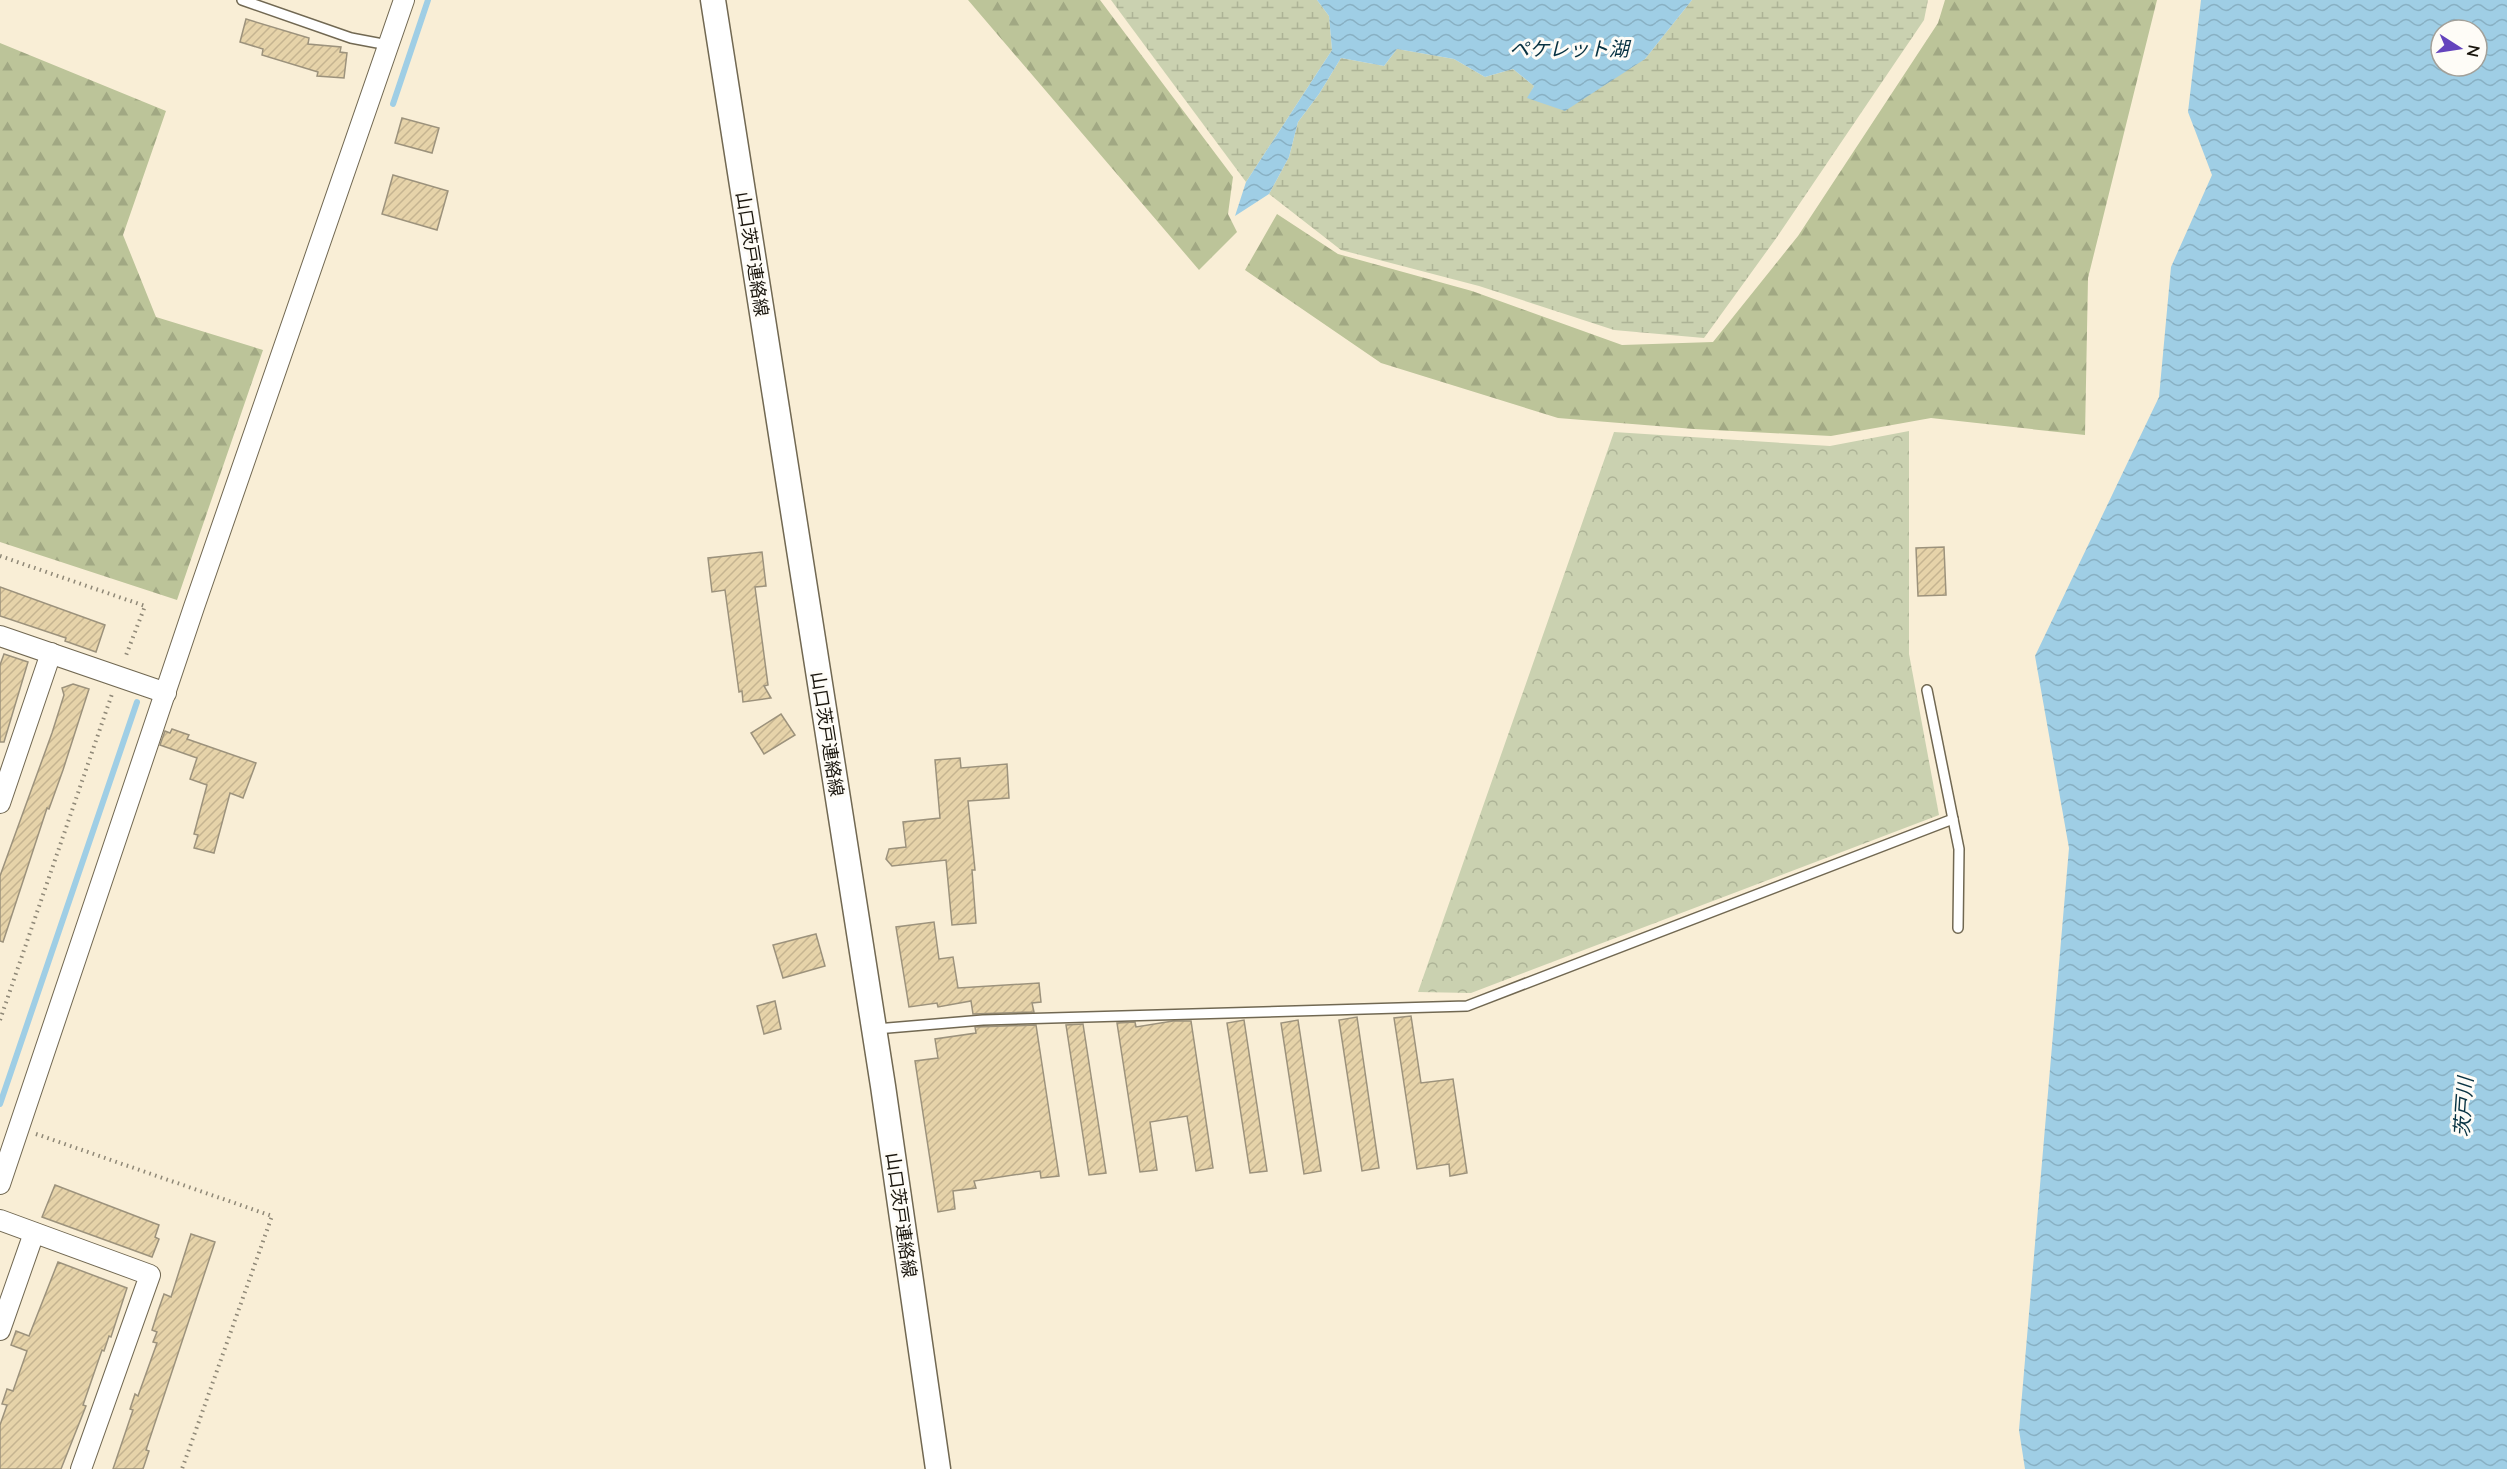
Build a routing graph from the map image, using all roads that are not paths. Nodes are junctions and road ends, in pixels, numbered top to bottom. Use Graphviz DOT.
graph roads {
  1 [pos="242,0"];
  2 [pos="404,0"];
  3 [pos="713,0"];
  4 [pos="388,45"];
  5 [pos="0,636"];
  6 [pos="51,653"];
  7 [pos="1927,690"];
  8 [pos="166,693"];
  9 [pos="0,803"];
  10 [pos="1953,819"];
  11 [pos="1958,928"];
  12 [pos="873,1029"];
  13 [pos="0,1184"];
  14 [pos="0,1220"];
  15 [pos="34,1233"];
  16 [pos="0,1330"];
  17 [pos="81,1469"];
  18 [pos="938,1469"];
  1 -- 4 [label="lane"];
  2 -- 4 [label="street"];
  3 -- 12 [label="street, 山口茨戸連絡線"];
  4 -- 8 [label="street"];
  5 -- 6 [label="street"];
  6 -- 8 [label="street"];
  6 -- 9 [label="street"];
  7 -- 10 [label="lane"];
  8 -- 13 [label="street"];
  10 -- 11 [label="lane"];
  10 -- 12 [label="lane"];
  12 -- 18 [label="street, 山口茨戸連絡線"];
  14 -- 15 [label="street"];
  15 -- 16 [label="street"];
  15 -- 17 [label="street"];
}
